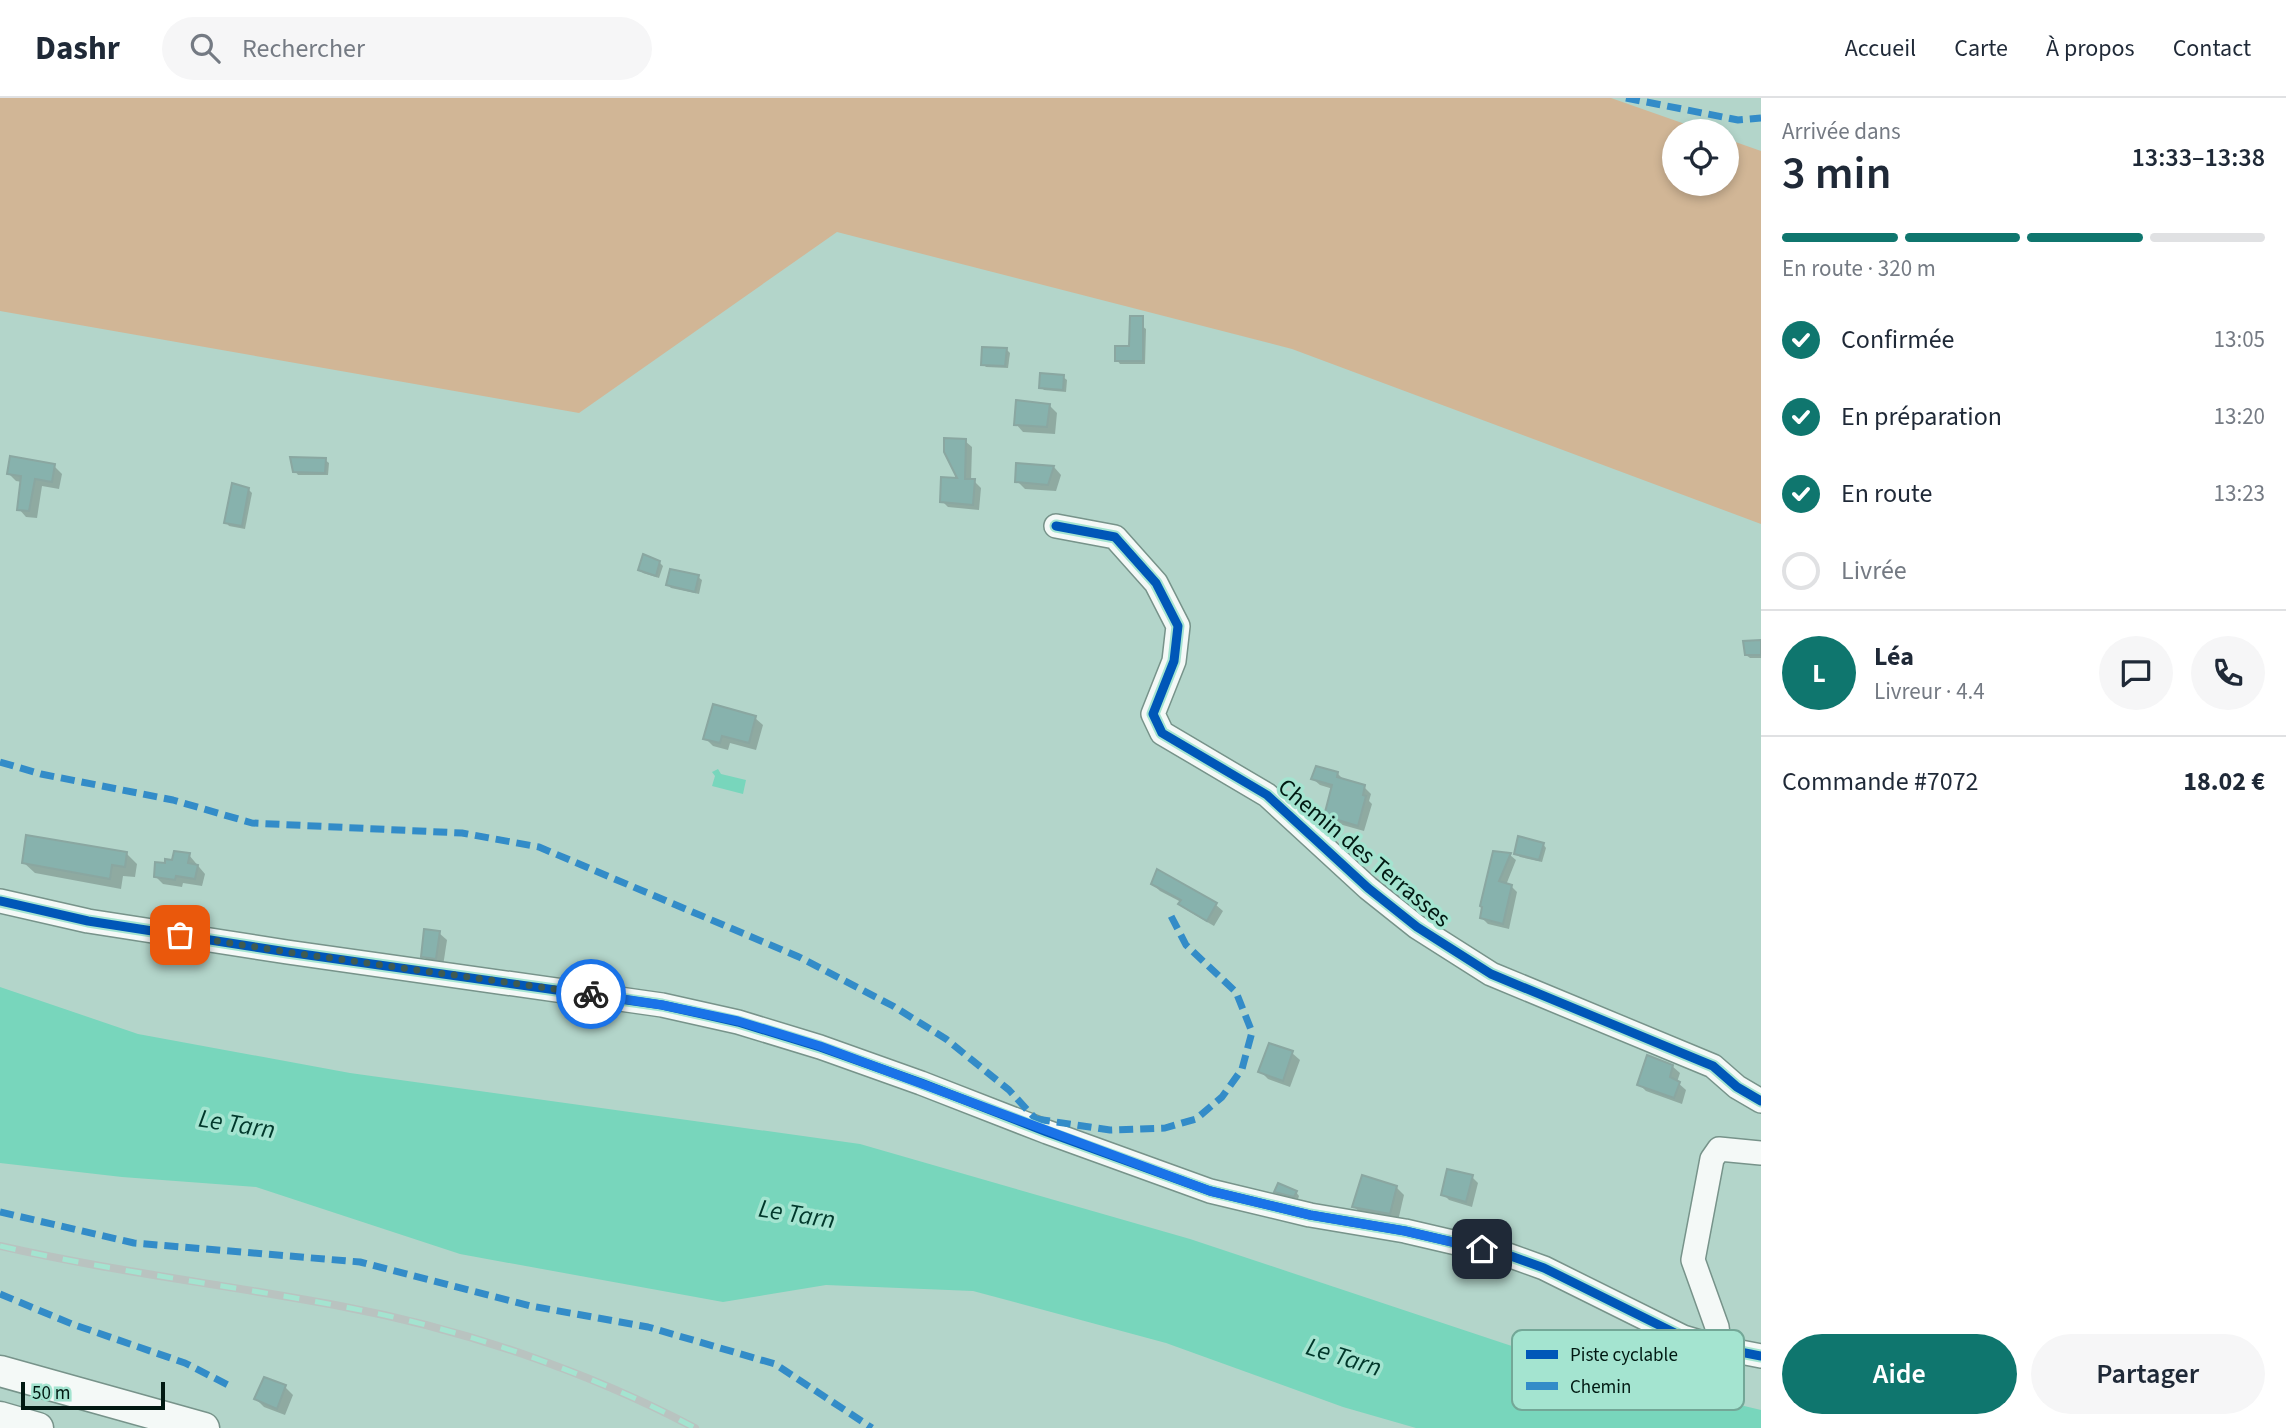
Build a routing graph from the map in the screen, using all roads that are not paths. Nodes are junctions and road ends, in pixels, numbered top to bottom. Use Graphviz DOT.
graph roads {
  1 [pos="1056,527"];
  2 [pos="0,901"];
  3 [pos="1761,1101"];
  4 [pos="1761,1153"];
  5 [pos="1670,1330"];
  6 [pos="1717,1330"];
  7 [pos="0,1371"];
  8 [pos="0,1417"];
  9 [pos="38,1428"];
  10 [pos="204,1428"];
  1 -- 3 [label="street, Chemin des Terrasses"];
  2 -- 5 [label="street"];
  4 -- 6 [label="street"];
  7 -- 10 [label="main road"];
  8 -- 9 [label="main road"];
}
